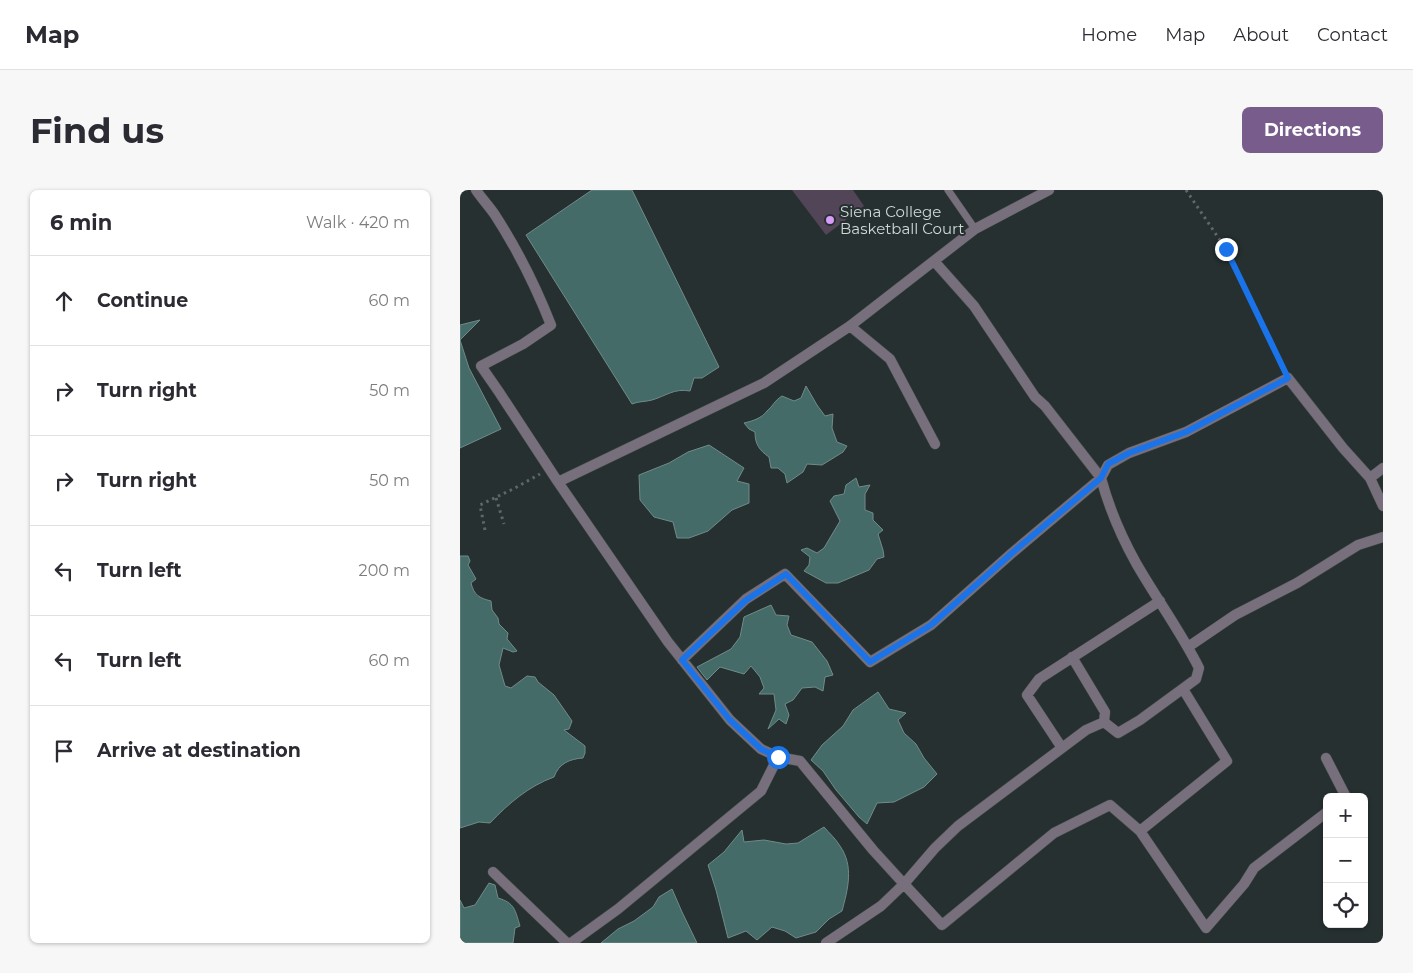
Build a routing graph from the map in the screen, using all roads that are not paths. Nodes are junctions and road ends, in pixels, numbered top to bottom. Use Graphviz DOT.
graph roads {
  1 [pos="476,190"];
  2 [pos="948,190"];
  3 [pos="1049,190"];
  4 [pos="975,229"];
  5 [pos="934,261"];
  6 [pos="850,326"];
  7 [pos="935,444"];
  8 [pos="1383,468"];
  9 [pos="1101,478"];
  10 [pos="1370,478"];
  11 [pos="558,482"];
  12 [pos="1383,506"];
  13 [pos="1383,537"];
  14 [pos="1160,600"];
  15 [pos="1188,648"];
  16 [pos="1072,658"];
  17 [pos="682,660"];
  18 [pos="1183,689"];
  19 [pos="1104,722"];
  20 [pos="1062,748"];
  21 [pos="778,757"];
  22 [pos="1326,758"];
  23 [pos="1344,793"];
  24 [pos="1323,815"];
  25 [pos="1140,831"];
  26 [pos="493,872"];
  27 [pos="904,884"];
  28 [pos="569,943"];
  29 [pos="826,943"];
  1 -- 11 [label="street"];
  2 -- 4 [label="lane"];
  3 -- 4 [label="street"];
  4 -- 5 [label="street"];
  5 -- 6 [label="street"];
  5 -- 9 [label="street"];
  6 -- 7 [label="street"];
  6 -- 11 [label="street"];
  8 -- 10 [label="street"];
  9 -- 10 [label="street"];
  9 -- 14 [label="street"];
  9 -- 17 [label="street"];
  10 -- 12 [label="street"];
  11 -- 17 [label="street"];
  13 -- 15 [label="street"];
  14 -- 15 [label="street"];
  14 -- 16 [label="street"];
  15 -- 18 [label="street"];
  16 -- 19 [label="street"];
  16 -- 20 [label="street"];
  17 -- 21 [label="street"];
  18 -- 19 [label="street"];
  18 -- 25 [label="street"];
  19 -- 20 [label="street"];
  20 -- 27 [label="street"];
  21 -- 27 [label="street"];
  21 -- 28 [label="street"];
  22 -- 23 [label="street"];
  24 -- 25 [label="street"];
  25 -- 27 [label="street"];
  26 -- 28 [label="street"];
  27 -- 29 [label="street"];
}
